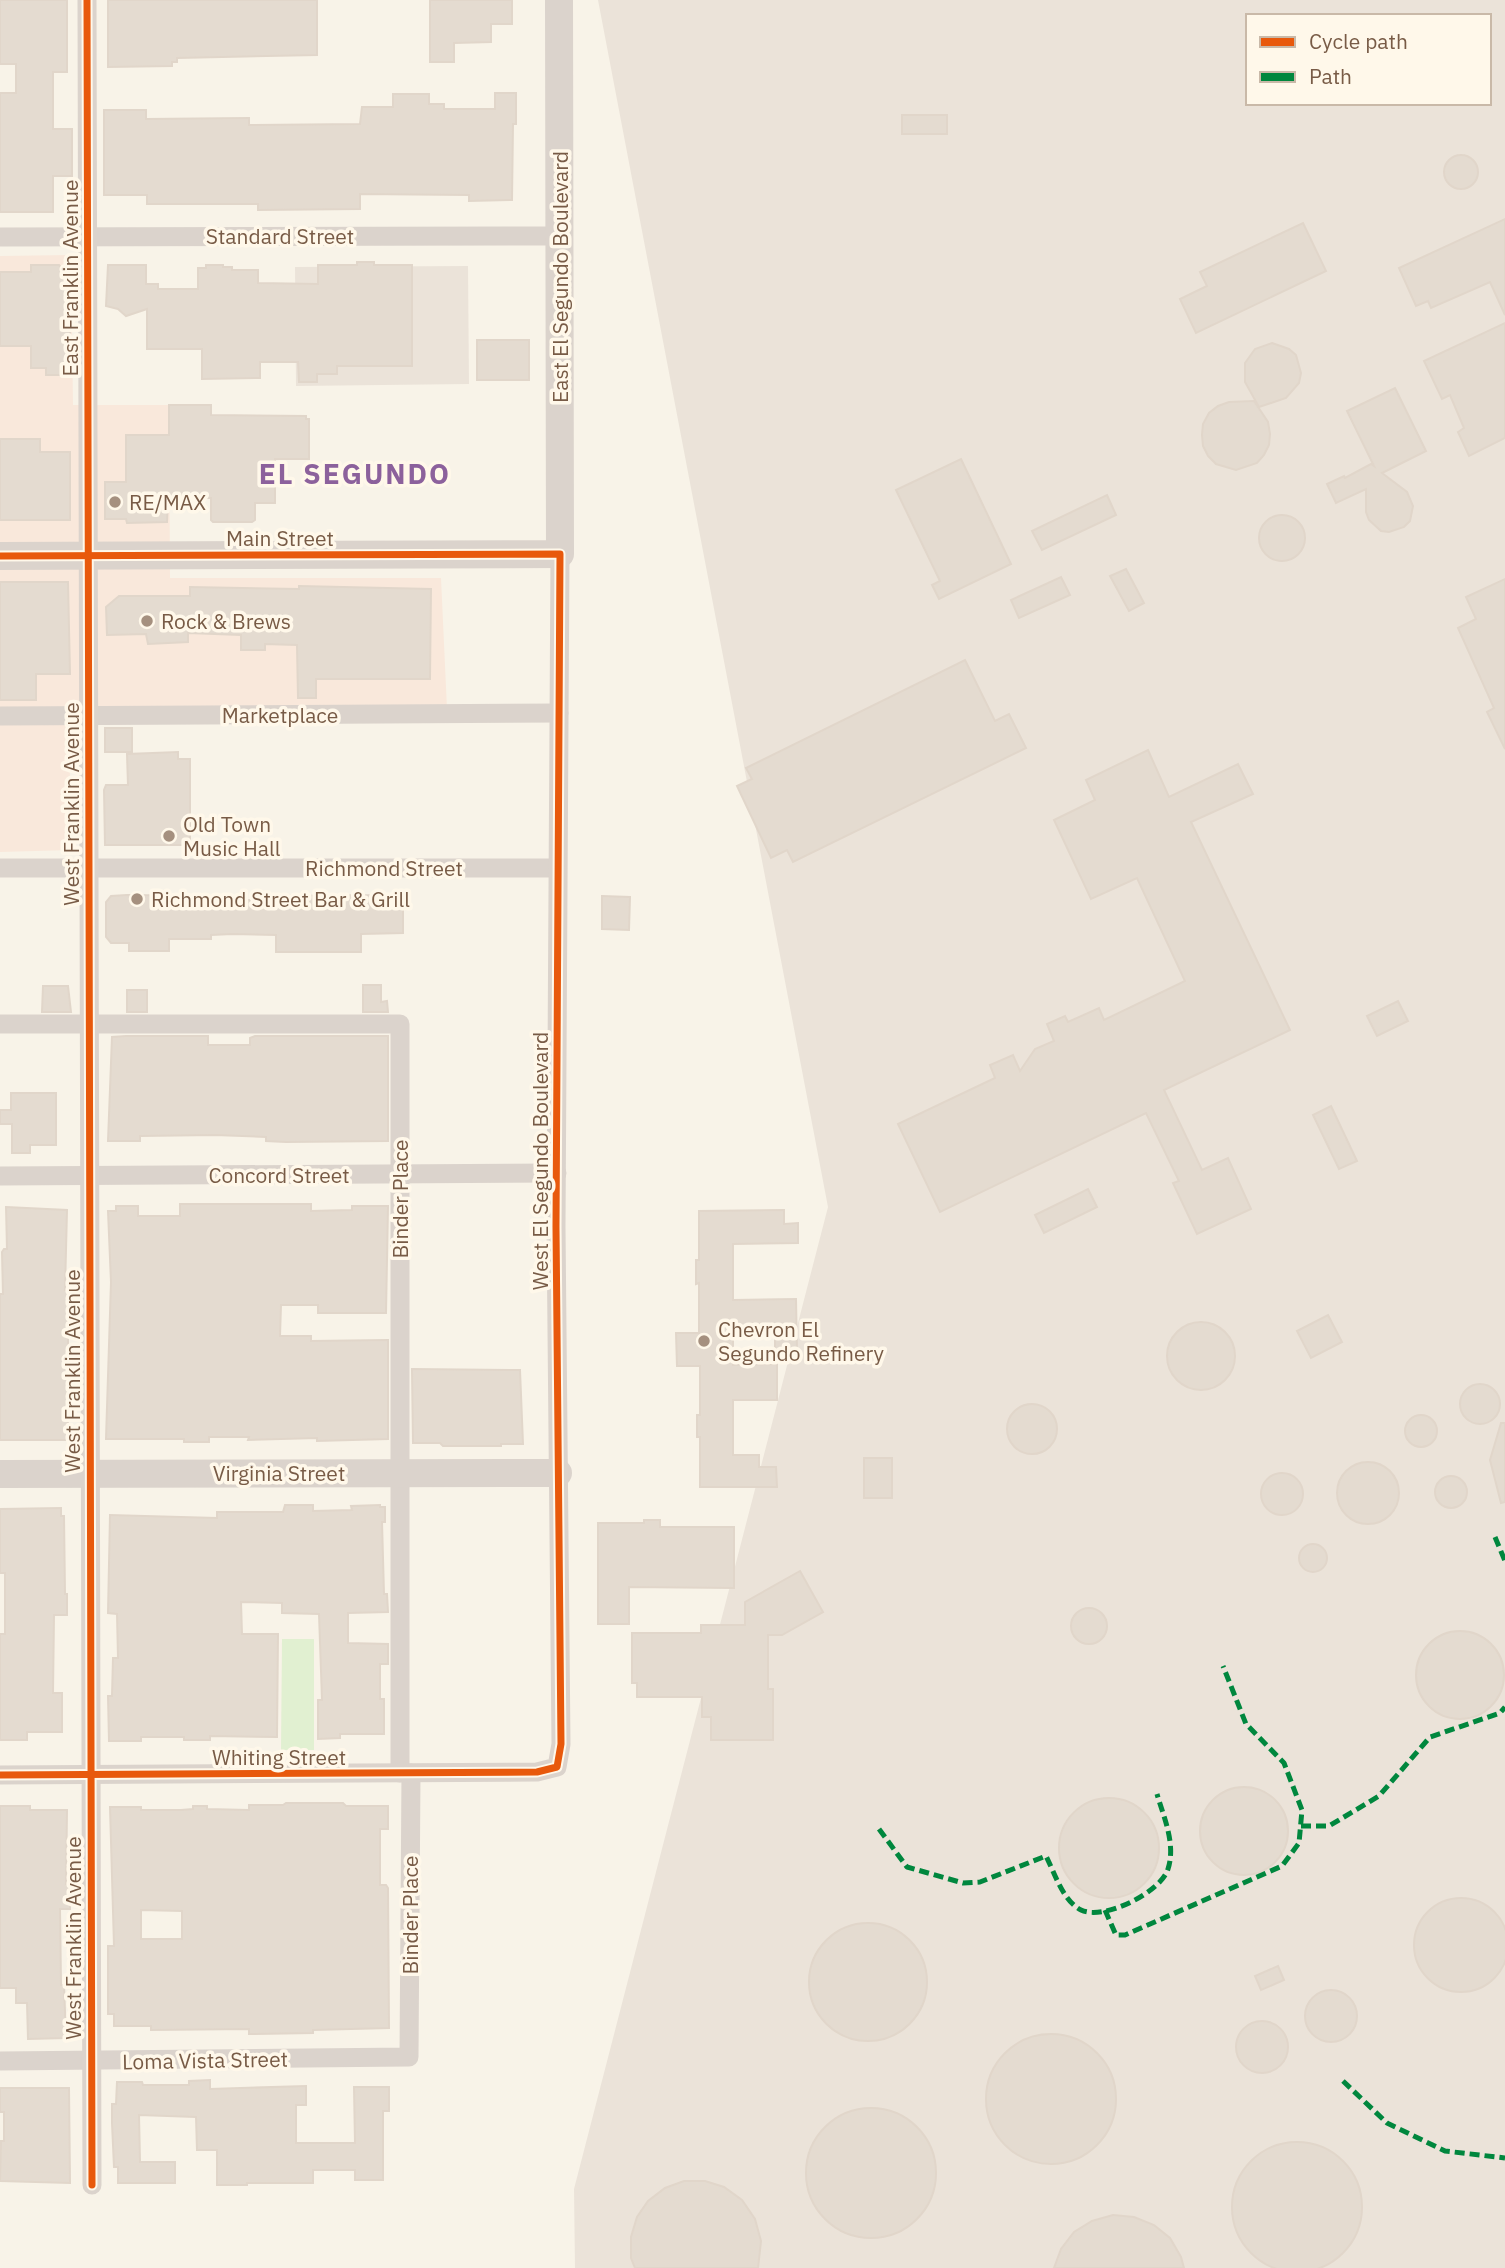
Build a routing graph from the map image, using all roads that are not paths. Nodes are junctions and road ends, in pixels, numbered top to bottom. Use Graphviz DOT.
graph roads {
  1 [pos="88,0"];
  2 [pos="559,0"];
  3 [pos="559,236"];
  4 [pos="0,237"];
  5 [pos="88,237"];
  6 [pos="560,554"];
  7 [pos="0,556"];
  8 [pos="88,556"];
  9 [pos="559,713"];
  10 [pos="0,716"];
  11 [pos="88,716"];
  12 [pos="88,867"];
  13 [pos="0,868"];
  14 [pos="557,868"];
  15 [pos="88,1023"];
  16 [pos="0,1024"];
  17 [pos="557,1173"];
  18 [pos="88,1175"];
  19 [pos="400,1175"];
  20 [pos="0,1176"];
  21 [pos="400,1473"];
  22 [pos="558,1473"];
  23 [pos="0,1474"];
  24 [pos="90,1474"];
  25 [pos="557,1767"];
  26 [pos="405,1773"];
  27 [pos="0,1775"];
  28 [pos="89,1775"];
  29 [pos="409,2057"];
  30 [pos="0,2061"];
  31 [pos="91,2062"];
  32 [pos="92,2185"];
  1 -- 5 [label="street, East Franklin Avenue"];
  2 -- 3 [label="main road, East El Segundo Boulevard"];
  3 -- 5 [label="street, Standard Street"];
  3 -- 6 [label="main road, East El Segundo Boulevard"];
  4 -- 5 [label="street, Standard Street"];
  5 -- 8 [label="street, East Franklin Avenue"];
  6 -- 8 [label="main road, Main Street"];
  6 -- 9 [label="street, West El Segundo Boulevard"];
  7 -- 8 [label="main road, Main Street"];
  8 -- 11 [label="street, West Franklin Avenue"];
  9 -- 11 [label="street, Marketplace"];
  9 -- 14 [label="street, West El Segundo Boulevard"];
  10 -- 11 [label="street, Marketplace"];
  11 -- 12 [label="street, West Franklin Avenue"];
  12 -- 13 [label="street, Richmond Street"];
  12 -- 14 [label="street, Richmond Street"];
  12 -- 15 [label="street, West Franklin Avenue"];
  14 -- 17 [label="street, West El Segundo Boulevard"];
  15 -- 16 [label="street, Binder Place"];
  15 -- 18 [label="street, West Franklin Avenue"];
  15 -- 19 [label="street, Binder Place"];
  17 -- 19 [label="street, Concord Street"];
  17 -- 22 [label="street, West El Segundo Boulevard"];
  18 -- 19 [label="street, Concord Street"];
  18 -- 20 [label="street, Concord Street"];
  18 -- 24 [label="street, West Franklin Avenue"];
  19 -- 21 [label="street, Binder Place"];
  21 -- 22 [label="main road, Virginia Street"];
  21 -- 24 [label="main road, Virginia Street"];
  21 -- 26 [label="street, Binder Place"];
  22 -- 25 [label="street, West El Segundo Boulevard"];
  23 -- 24 [label="main road, Virginia Street"];
  24 -- 28 [label="street, West Franklin Avenue"];
  25 -- 26 [label="street, Whiting Street"];
  26 -- 28 [label="street, Whiting Street"];
  26 -- 29 [label="street, Binder Place"];
  27 -- 28 [label="street, Whiting Street"];
  28 -- 31 [label="street, West Franklin Avenue"];
  29 -- 31 [label="street, Loma Vista Street"];
  30 -- 31 [label="street, Loma Vista Street"];
  31 -- 32 [label="street, West Franklin Avenue"];
}
